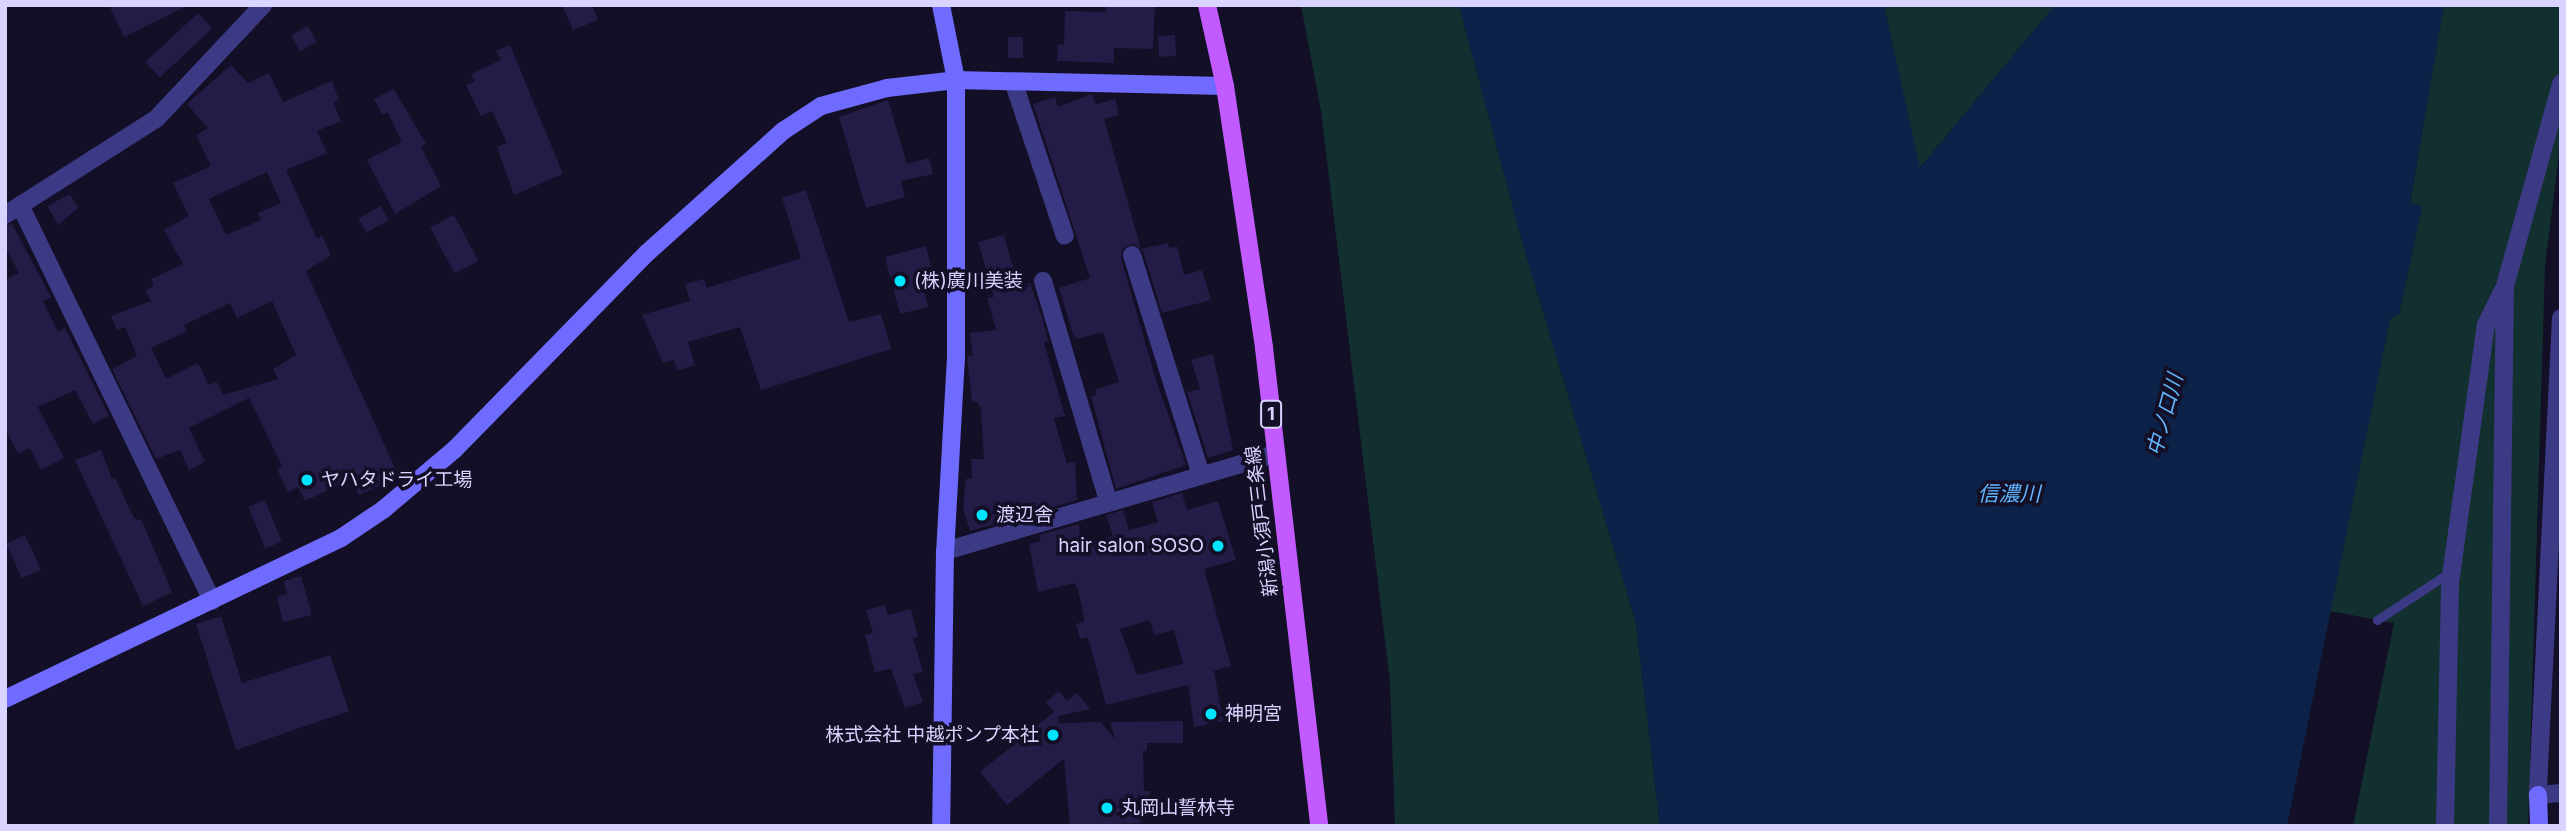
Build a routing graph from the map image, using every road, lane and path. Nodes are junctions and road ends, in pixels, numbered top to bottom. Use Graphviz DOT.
graph roads {
  1 [pos="263,5"];
  2 [pos="941,5"];
  3 [pos="1207,5"];
  4 [pos="956,80"];
  5 [pos="1013,80"];
  6 [pos="2561,84"];
  7 [pos="1225,86"];
  8 [pos="13,210"];
  9 [pos="1065,236"];
  10 [pos="1132,255"];
  11 [pos="1042,281"];
  12 [pos="2505,286"];
  13 [pos="2561,318"];
  14 [pos="1275,454"];
  15 [pos="1201,475"];
  16 [pos="1108,501"];
  17 [pos="946,551"];
  18 [pos="2452,571"];
  19 [pos="212,601"];
  20 [pos="2377,620"];
  21 [pos="5,699"];
  22 [pos="2561,793"];
  23 [pos="2538,795"];
  24 [pos="941,826"];
  25 [pos="1319,826"];
  26 [pos="2445,826"];
  27 [pos="2498,826"];
  28 [pos="2539,826"];
  1 -- 8 [label="street"];
  2 -- 4 [label="street"];
  3 -- 7 [label="main road, 新潟小須戸三条線 / 1"];
  4 -- 5 [label="street"];
  4 -- 17 [label="street"];
  4 -- 19 [label="street"];
  5 -- 7 [label="street"];
  5 -- 9 [label="street"];
  6 -- 12 [label="street"];
  7 -- 14 [label="main road, 新潟小須戸三条線 / 1"];
  8 -- 19 [label="street"];
  10 -- 15 [label="street"];
  11 -- 16 [label="street"];
  12 -- 18 [label="street"];
  12 -- 27 [label="street"];
  13 -- 23 [label="street"];
  14 -- 15 [label="street"];
  14 -- 25 [label="main road, 新潟小須戸三条線 / 1"];
  15 -- 16 [label="street"];
  16 -- 17 [label="street"];
  17 -- 24 [label="street"];
  18 -- 20 [label="lane"];
  18 -- 26 [label="street"];
  19 -- 21 [label="street"];
  22 -- 23 [label="street"];
  23 -- 28 [label="street"];
}
